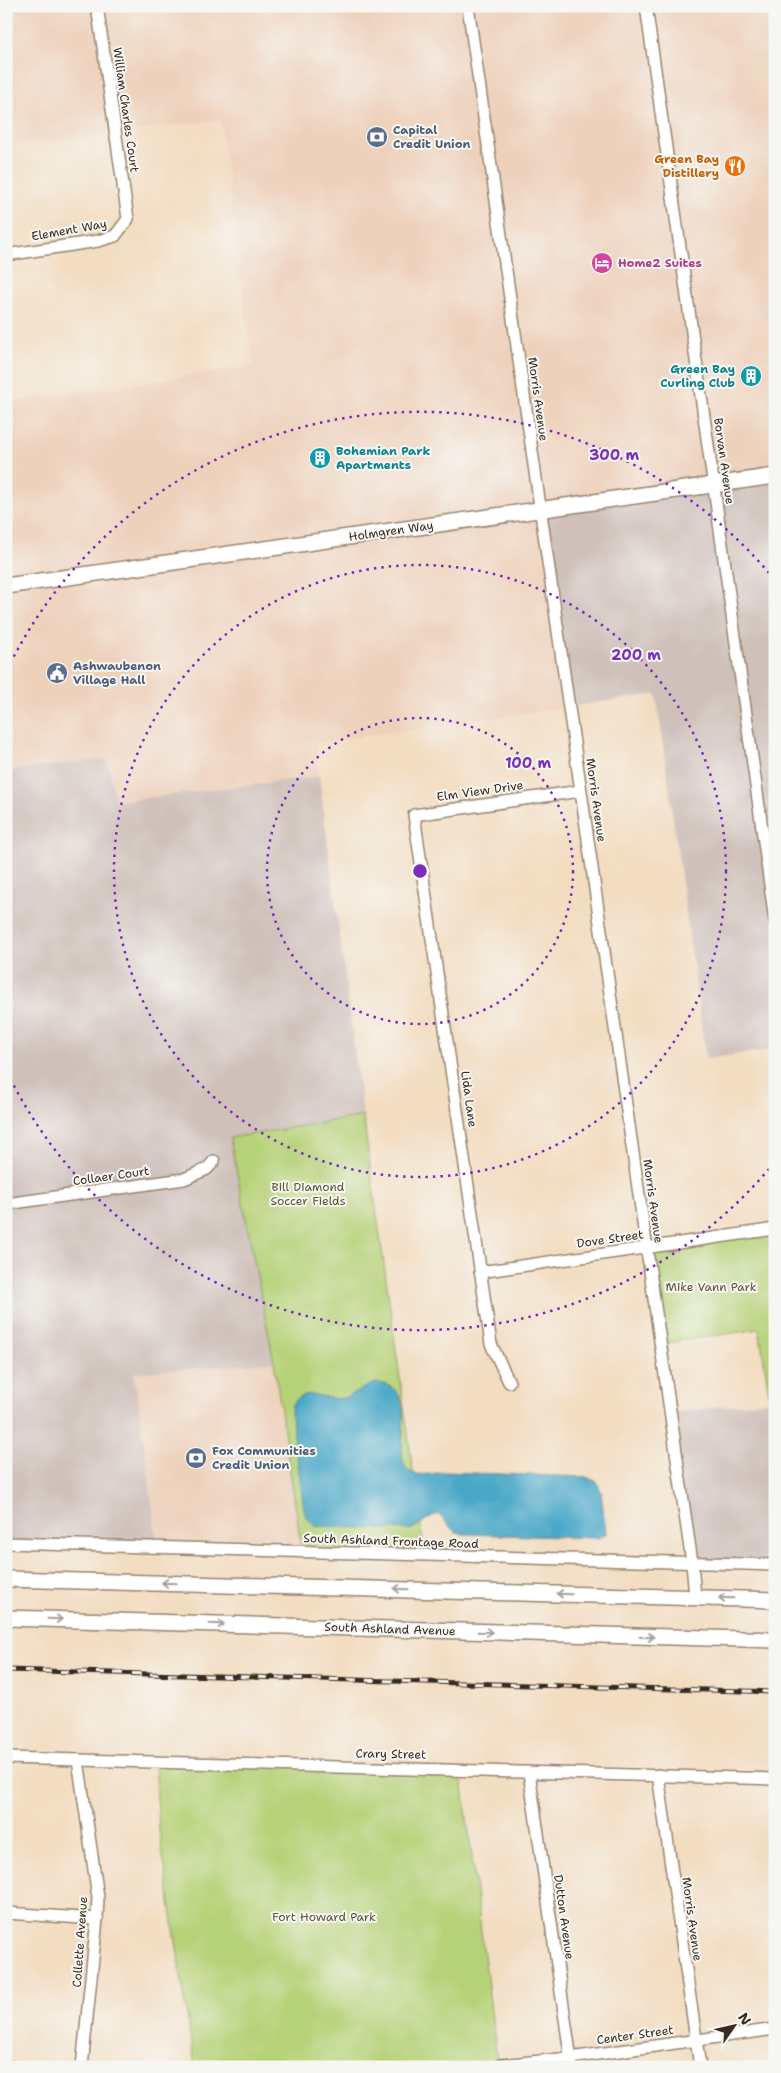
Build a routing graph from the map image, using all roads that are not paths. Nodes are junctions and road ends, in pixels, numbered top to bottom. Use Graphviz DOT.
graph roads {
  1 [pos="97,6"];
  2 [pos="468,6"];
  3 [pos="646,6"];
  4 [pos="128,218"];
  5 [pos="6,255"];
  6 [pos="775,476"];
  7 [pos="714,485"];
  8 [pos="540,510"];
  9 [pos="6,586"];
  10 [pos="580,791"];
  11 [pos="414,815"];
  12 [pos="775,920"];
  13 [pos="214,1161"];
  14 [pos="6,1204"];
  15 [pos="775,1229"];
  16 [pos="646,1248"];
  17 [pos="480,1272"];
  18 [pos="509,1382"];
  19 [pos="6,1543"];
  20 [pos="692,1563"];
  21 [pos="775,1565"];
  22 [pos="6,1579"];
  23 [pos="695,1597"];
  24 [pos="775,1600"];
  25 [pos="6,1618"];
  26 [pos="775,1640"];
  27 [pos="6,1758"];
  28 [pos="78,1760"];
  29 [pos="529,1772"];
  30 [pos="658,1775"];
  31 [pos="775,1779"];
  32 [pos="6,1913"];
  33 [pos="97,1919"];
  34 [pos="775,2029"];
  35 [pos="696,2040"];
  36 [pos="571,2062"];
  37 [pos="500,2065"];
  38 [pos="6,2066"];
  39 [pos="12,2067"];
  40 [pos="82,2067"];
  41 [pos="700,2067"];
  1 -- 4 [label="street, William Charles Court"];
  2 -- 8 [label="street, Morris Avenue"];
  3 -- 7 [label="street, Borvan Avenue"];
  4 -- 5 [label="street, Element Way"];
  6 -- 7 [label="main road, Holmgren Way"];
  7 -- 8 [label="main road, Holmgren Way"];
  7 -- 12 [label="street, Borvan Avenue"];
  8 -- 9 [label="main road, Holmgren Way"];
  8 -- 10 [label="street, Morris Avenue"];
  10 -- 11 [label="street, Elm View Drive"];
  10 -- 16 [label="street, Morris Avenue"];
  11 -- 17 [label="street, Lida Lane"];
  13 -- 14 [label="street, Collaer Court"];
  15 -- 16 [label="street, Dove Street"];
  16 -- 17 [label="street, Dove Street"];
  16 -- 20 [label="street, Morris Avenue"];
  17 -- 18 [label="street, Lida Lane"];
  19 -- 20 [label="street, South Ashland Frontage Road"];
  20 -- 21 [label="street, South Ashland Frontage Road"];
  20 -- 23 [label="street, Morris Avenue"];
  23 -- 22 [label="main road, one-way"];
  24 -- 23 [label="main road, one-way"];
  25 -- 26 [label="main road, South Ashland Avenue, one-way"];
  27 -- 28 [label="street, Crary Street"];
  28 -- 29 [label="street, Crary Street"];
  28 -- 33 [label="street, Collette Avenue"];
  29 -- 30 [label="street, Crary Street"];
  29 -- 36 [label="street, Dutton Avenue"];
  30 -- 31 [label="street, Crary Street"];
  30 -- 35 [label="street, Morris Avenue"];
  32 -- 33 [label="street"];
  33 -- 40 [label="street, Collette Avenue"];
  34 -- 35 [label="street, Center Street"];
  35 -- 36 [label="street, Center Street"];
  35 -- 41 [label="street, Morris Avenue"];
  36 -- 37 [label="street, Center Street"];
  38 -- 39 [label="street"];
}
